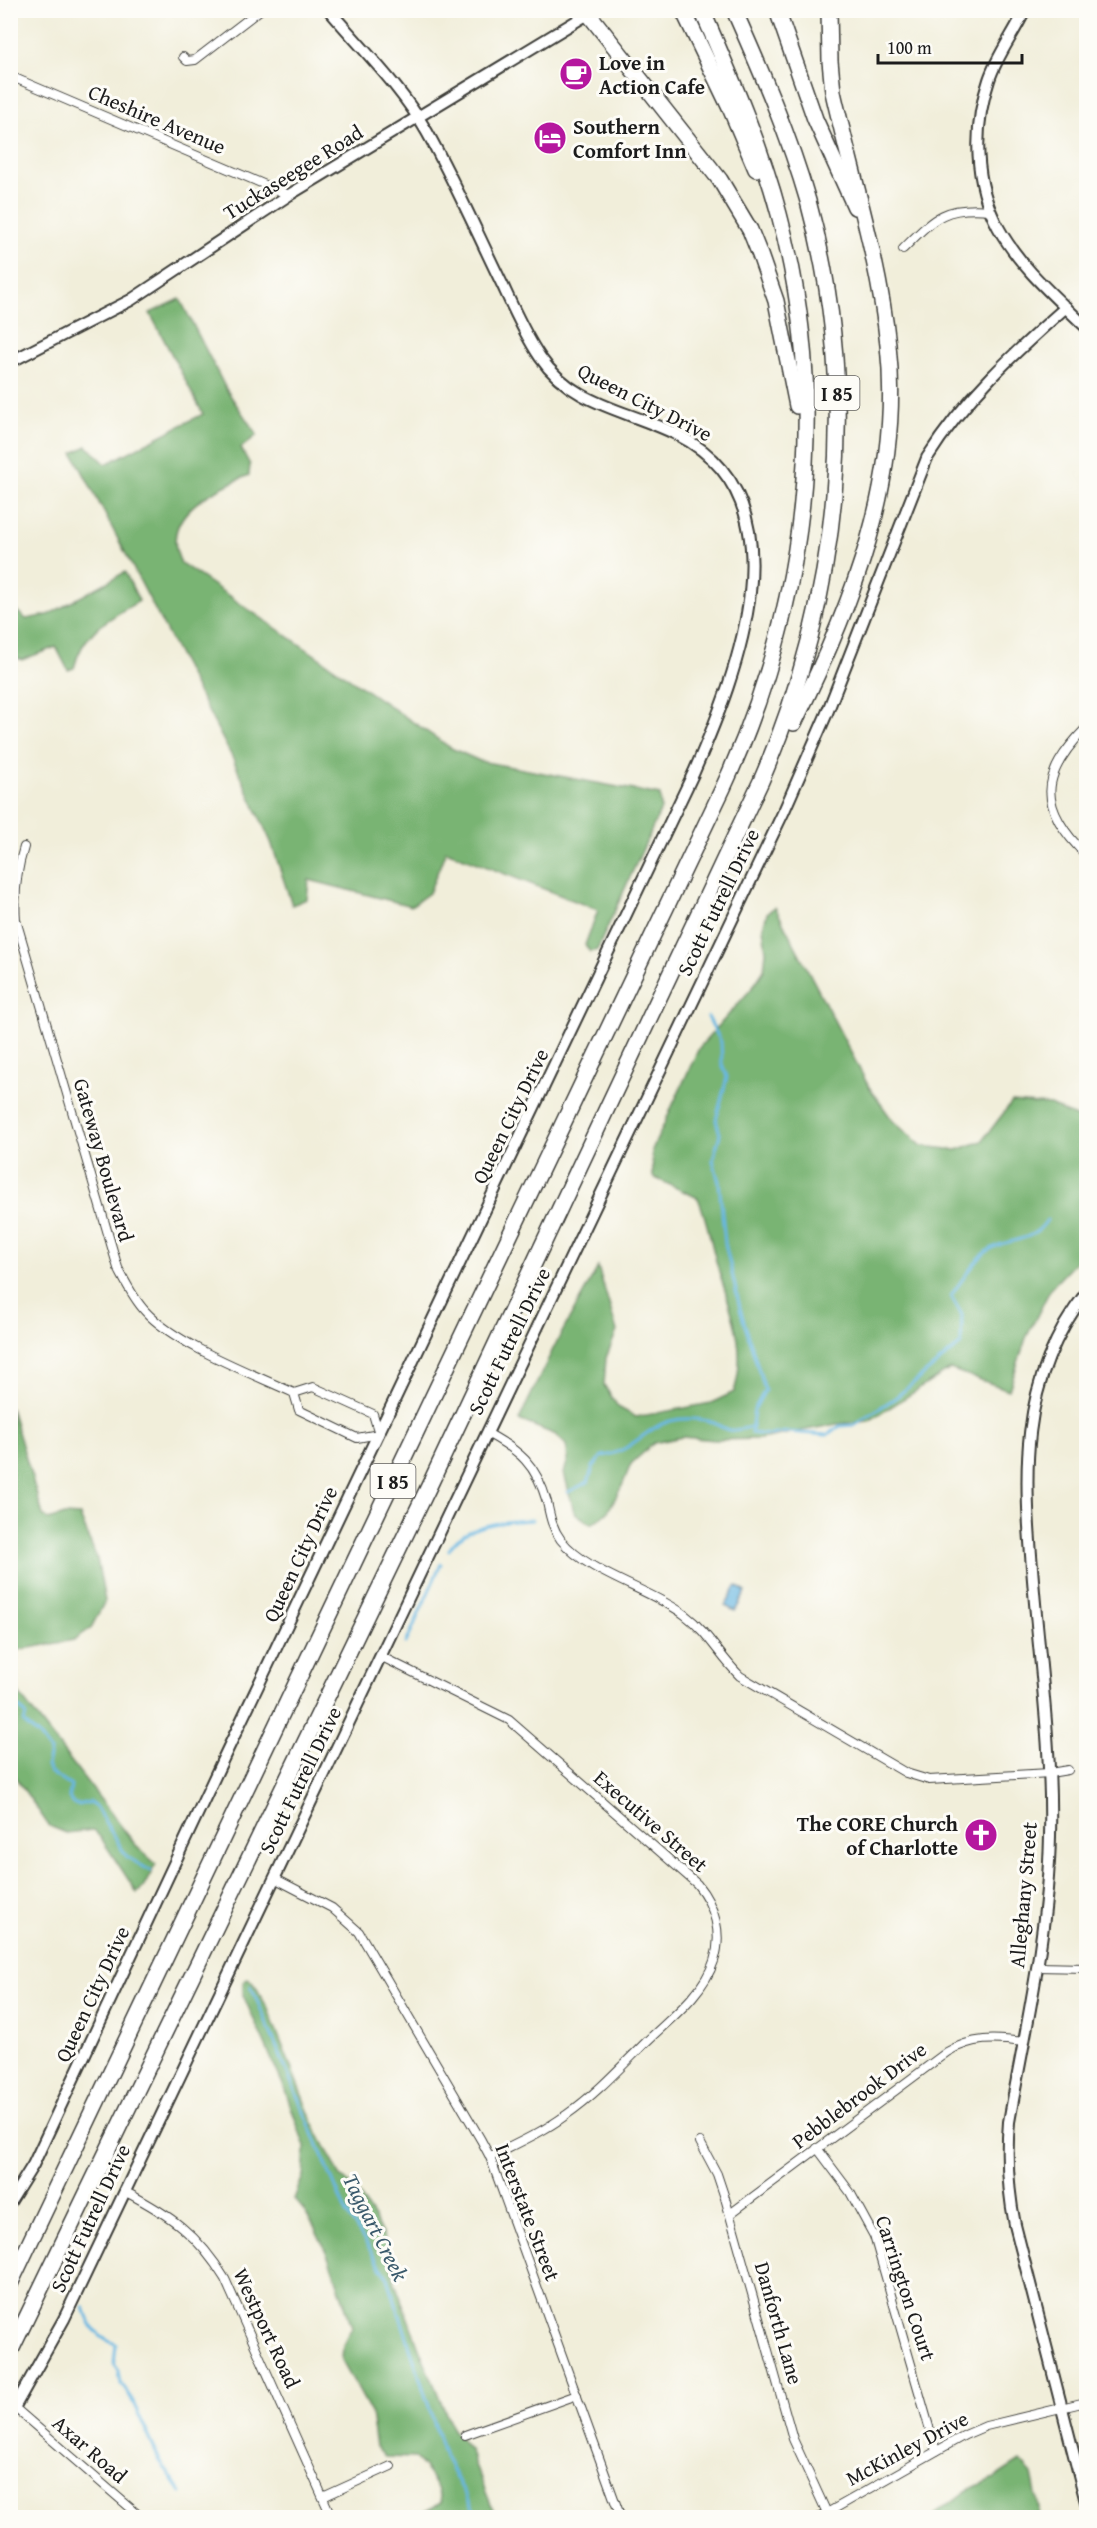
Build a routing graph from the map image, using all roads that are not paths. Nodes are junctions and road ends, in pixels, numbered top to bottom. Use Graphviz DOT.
graph roads {
  1 [pos="260,10"];
  2 [pos="329,10"];
  3 [pos="683,10"];
  4 [pos="702,10"];
  5 [pos="735,10"];
  6 [pos="777,10"];
  7 [pos="828,10"];
  8 [pos="591,12"];
  9 [pos="1022,12"];
  10 [pos="183,57"];
  11 [pos="10,75"];
  12 [pos="418,118"];
  13 [pos="289,195"];
  14 [pos="990,210"];
  15 [pos="868,238"];
  16 [pos="787,247"];
  17 [pos="903,249"];
  18 [pos="1066,307"];
  19 [pos="1086,327"];
  20 [pos="10,362"];
  21 [pos="806,466"];
  22 [pos="1086,728"];
  23 [pos="761,781"];
  24 [pos="24,847"];
  25 [pos="1086,855"];
  26 [pos="1086,1293"];
  27 [pos="294,1393"];
  28 [pos="487,1433"];
  29 [pos="379,1434"];
  30 [pos="380,1656"];
  31 [pos="1068,1770"];
  32 [pos="1050,1773"];
  33 [pos="274,1878"];
  34 [pos="1037,1966"];
  35 [pos="1086,1968"];
  36 [pos="1023,2042"];
  37 [pos="700,2142"];
  38 [pos="818,2148"];
  39 [pos="490,2157"];
  40 [pos="124,2191"];
  41 [pos="10,2202"];
  42 [pos="730,2214"];
  43 [pos="10,2284"];
  44 [pos="10,2352"];
  45 [pos="577,2395"];
  46 [pos="1086,2402"];
  47 [pos="1062,2408"];
  48 [pos="13,2411"];
  49 [pos="465,2435"];
  50 [pos="936,2451"];
  51 [pos="392,2466"];
  52 [pos="323,2497"];
  53 [pos="1086,2502"];
  54 [pos="826,2513"];
  55 [pos="141,2517"];
  56 [pos="332,2517"];
  57 [pos="621,2517"];
  58 [pos="818,2517"];
  1 -- 10 [label="street"];
  2 -- 12 [label="street, Queen City Drive"];
  3 -- 16 [label="highway"];
  4 -- 16 [label="highway, I 85"];
  5 -- 23 [label="highway, I 85"];
  6 -- 15 [label="highway"];
  7 -- 15 [label="highway"];
  8 -- 12 [label="street, Tuckaseegee Road"];
  8 -- 21 [label="highway"];
  9 -- 14 [label="street"];
  11 -- 13 [label="street, Cheshire Avenue"];
  12 -- 13 [label="street, Tuckaseegee Road"];
  12 -- 29 [label="street, Queen City Drive"];
  13 -- 20 [label="street, Tuckaseegee Road"];
  14 -- 17 [label="street"];
  14 -- 18 [label="street"];
  15 -- 23 [label="highway"];
  16 -- 21 [label="highway, I 85"];
  18 -- 19 [label="street"];
  18 -- 28 [label="street, Scott Futrell Drive"];
  21 -- 43 [label="highway, I 85"];
  22 -- 25 [label="street"];
  23 -- 44 [label="highway, I 85"];
  24 -- 27 [label="street, Gateway Boulevard"];
  26 -- 32 [label="street, Alleghany Street"];
  27 -- 29 [label="street, Gateway Boulevard"];
  27 -- 29 [label="street, Gateway Boulevard"];
  28 -- 30 [label="street, Scott Futrell Drive"];
  28 -- 32 [label="street"];
  29 -- 41 [label="street, Queen City Drive"];
  30 -- 33 [label="street, Scott Futrell Drive"];
  30 -- 39 [label="street, Executive Street"];
  31 -- 32 [label="street"];
  32 -- 34 [label="street, Alleghany Street"];
  33 -- 39 [label="street, Interstate Street"];
  33 -- 40 [label="street, Scott Futrell Drive"];
  34 -- 35 [label="street"];
  34 -- 36 [label="street, Alleghany Street"];
  36 -- 38 [label="street, Pebblebrook Drive"];
  36 -- 47 [label="street, Alleghany Street"];
  37 -- 42 [label="street, Danforth Lane"];
  38 -- 42 [label="street, Pebblebrook Drive"];
  38 -- 50 [label="street, Carrington Court"];
  39 -- 45 [label="street, Interstate Street"];
  40 -- 48 [label="street, Scott Futrell Drive"];
  40 -- 52 [label="street, Westport Road"];
  42 -- 54 [label="street, Danforth Lane"];
  45 -- 49 [label="street"];
  45 -- 57 [label="street, Interstate Street"];
  46 -- 47 [label="street, McKinley Drive"];
  47 -- 50 [label="street, McKinley Drive"];
  47 -- 53 [label="street, Alleghany Street"];
  48 -- 55 [label="street, Axar Road"];
  50 -- 54 [label="street, McKinley Drive"];
  51 -- 52 [label="street"];
  52 -- 56 [label="street, Westport Road"];
  54 -- 58 [label="street, McKinley Drive"];
}
